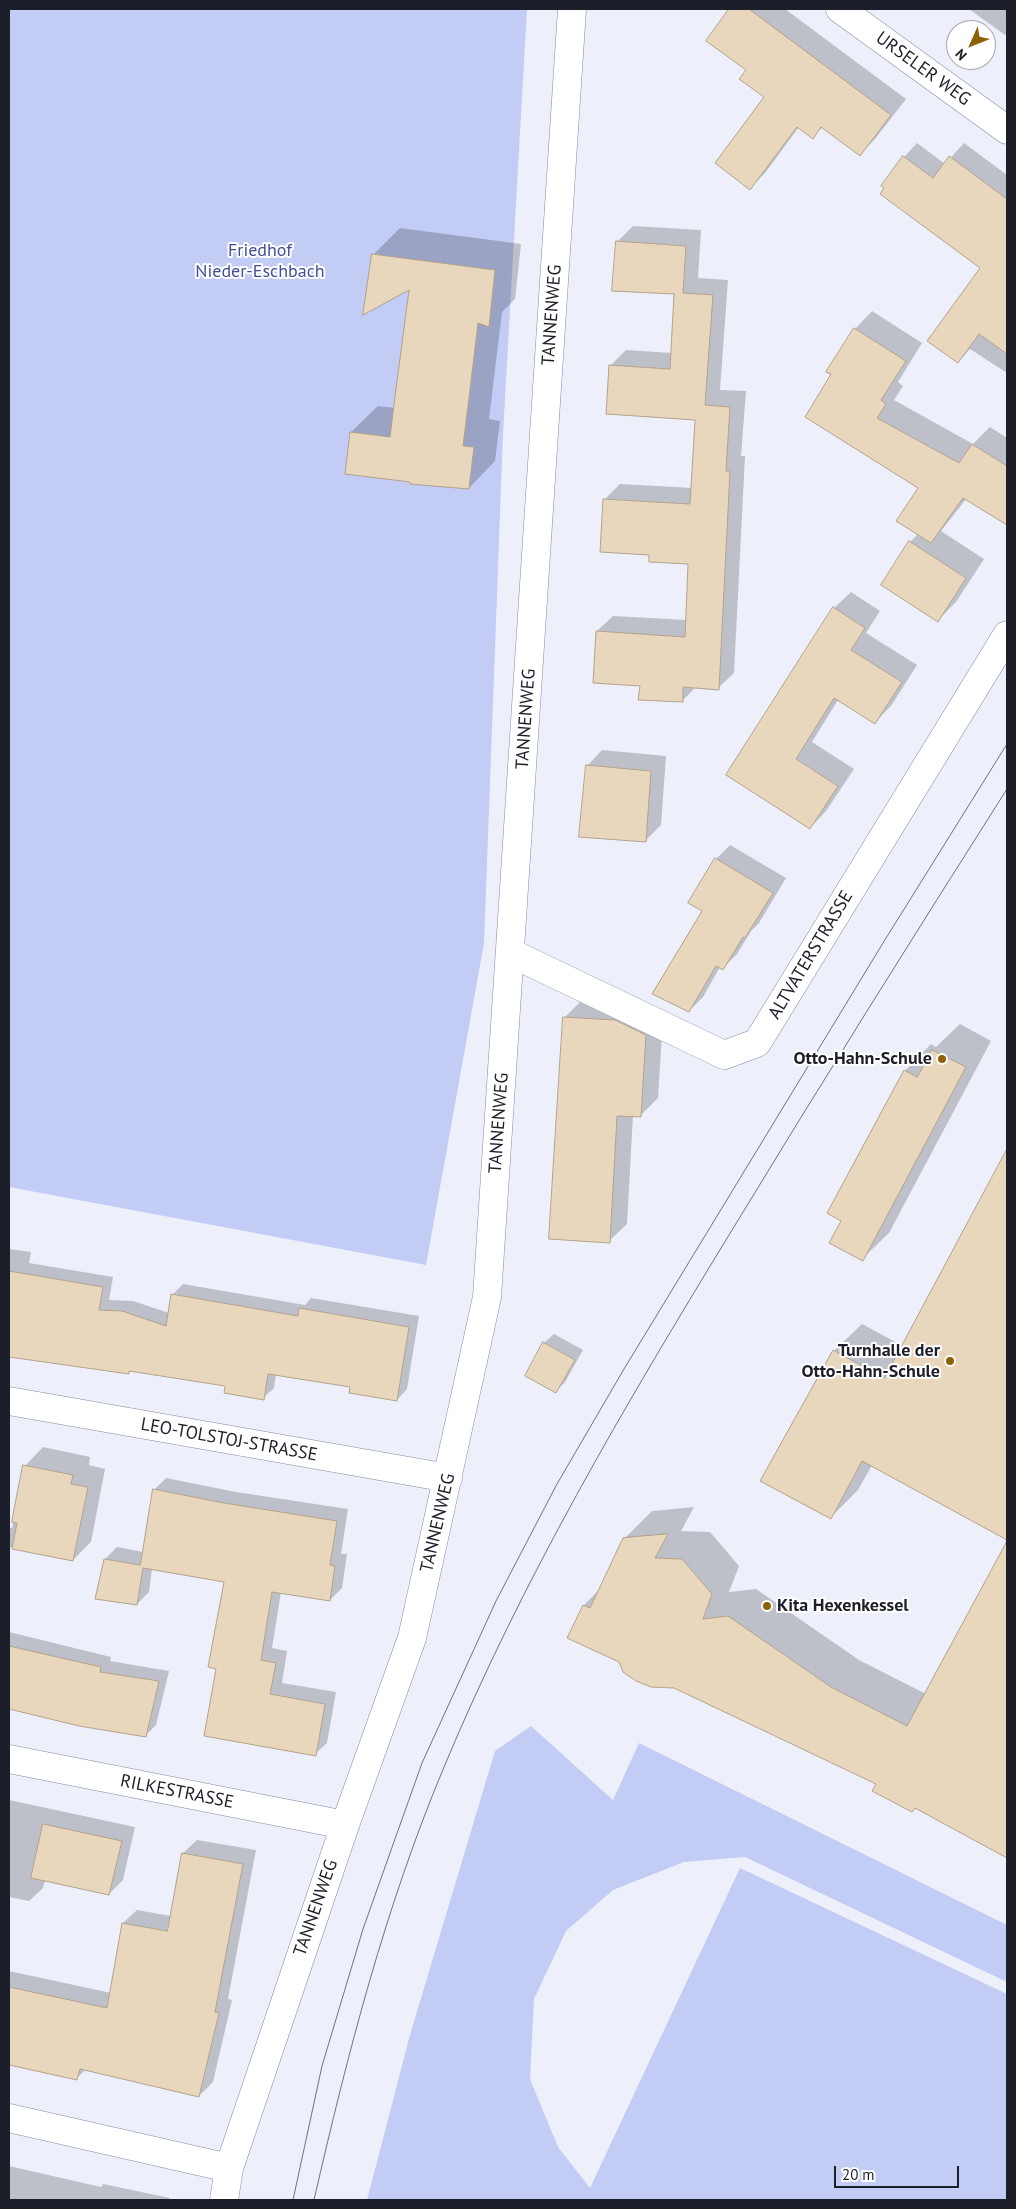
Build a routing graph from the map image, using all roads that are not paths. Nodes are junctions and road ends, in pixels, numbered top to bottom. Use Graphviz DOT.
graph roads {
  1 [pos="572,9"];
  2 [pos="840,9"];
  3 [pos="1007,130"];
  4 [pos="1007,635"];
  5 [pos="511,953"];
  6 [pos="9,1401"];
  7 [pos="448,1478"];
  8 [pos="9,1759"];
  9 [pos="345,1825"];
  10 [pos="9,2118"];
  11 [pos="229,2168"];
  12 [pos="224,2200"];
  1 -- 5 [label="street, TANNENWEG"];
  2 -- 3 [label="street, URSELER WEG"];
  4 -- 5 [label="street, ALTVATERSTRASSE"];
  5 -- 7 [label="street, TANNENWEG"];
  6 -- 7 [label="street, LEO-TOLSTOJ-STRASSE"];
  7 -- 9 [label="street, TANNENWEG"];
  8 -- 9 [label="street, RILKESTRASSE"];
  9 -- 11 [label="street, TANNENWEG"];
  10 -- 11 [label="street"];
  11 -- 12 [label="street, TANNENWEG"];
}
